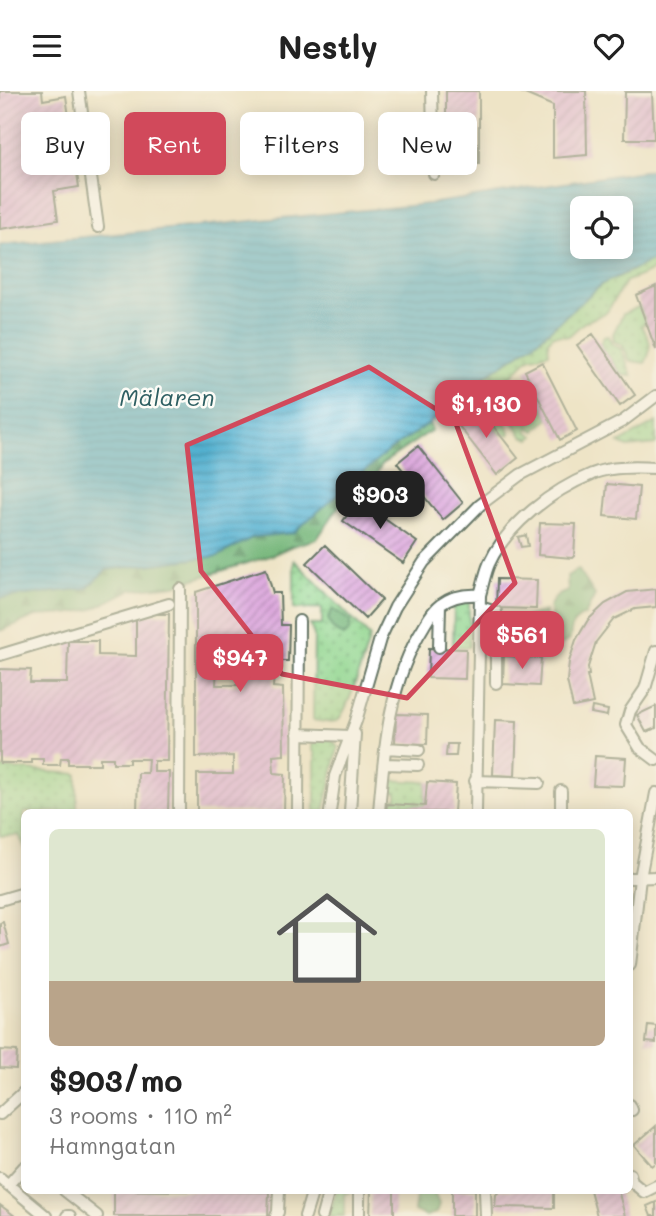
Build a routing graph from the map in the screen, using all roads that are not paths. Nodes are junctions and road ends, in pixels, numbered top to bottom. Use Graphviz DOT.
graph roads {
  1 [pos="79,91"];
  2 [pos="432,91"];
  3 [pos="433,112"];
  4 [pos="97,227"];
  5 [pos="656,396"];
  6 [pos="656,468"];
  7 [pos="180,589"];
  8 [pos="480,595"];
  9 [pos="169,604"];
  10 [pos="440,605"];
  11 [pos="480,607"];
  12 [pos="299,621"];
  13 [pos="439,647"];
  14 [pos="656,652"];
  15 [pos="0,655"];
  16 [pos="496,684"];
  17 [pos="356,721"];
  18 [pos="298,734"];
  19 [pos="350,736"];
  20 [pos="385,748"];
  21 [pos="418,750"];
  22 [pos="656,760"];
  23 [pos="384,764"];
  24 [pos="418,765"];
  25 [pos="475,781"];
  26 [pos="539,783"];
  27 [pos="561,791"];
  28 [pos="656,793"];
  29 [pos="179,809"];
  30 [pos="298,809"];
  31 [pos="330,809"];
  32 [pos="350,809"];
  33 [pos="379,809"];
  34 [pos="476,809"];
  35 [pos="561,809"];
  36 [pos="653,821"];
  37 [pos="656,877"];
  38 [pos="635,878"];
  39 [pos="21,894"];
  40 [pos="0,900"];
  41 [pos="633,913"];
  42 [pos="21,1095"];
  43 [pos="0,1114"];
  44 [pos="21,1169"];
  45 [pos="4,1181"];
  46 [pos="633,1183"];
  47 [pos="656,1186"];
  48 [pos="69,1194"];
  49 [pos="279,1194"];
  50 [pos="312,1194"];
  51 [pos="328,1194"];
  52 [pos="359,1194"];
  53 [pos="485,1194"];
  54 [pos="46,1216"];
  55 [pos="97,1216"];
  56 [pos="276,1216"];
  57 [pos="305,1216"];
  58 [pos="323,1216"];
  59 [pos="359,1216"];
  60 [pos="486,1216"];
  1 -- 4 [label="street"];
  2 -- 3 [label="street"];
  5 -- 17 [label="street"];
  6 -- 8 [label="street"];
  7 -- 29 [label="street"];
  8 -- 10 [label="street"];
  8 -- 11 [label="street"];
  9 -- 15 [label="street"];
  10 -- 13 [label="street"];
  10 -- 20 [label="street"];
  11 -- 16 [label="street"];
  11 -- 25 [label="street"];
  12 -- 18 [label="street"];
  14 -- 22 [label="street"];
  17 -- 19 [label="street"];
  17 -- 32 [label="street"];
  18 -- 19 [label="street"];
  18 -- 30 [label="street"];
  19 -- 31 [label="street"];
  20 -- 21 [label="street"];
  20 -- 23 [label="street"];
  23 -- 24 [label="street"];
  23 -- 33 [label="street"];
  25 -- 26 [label="street"];
  25 -- 34 [label="street"];
  27 -- 35 [label="street"];
  28 -- 36 [label="street"];
  36 -- 38 [label="street"];
  37 -- 38 [label="street"];
  38 -- 41 [label="street"];
  39 -- 40 [label="street"];
  42 -- 43 [label="street"];
  44 -- 45 [label="street"];
  45 -- 54 [label="street"];
  46 -- 47 [label="street"];
  48 -- 55 [label="street"];
  49 -- 56 [label="street"];
  50 -- 57 [label="street"];
  51 -- 58 [label="street"];
  52 -- 59 [label="street"];
  53 -- 60 [label="street"];
}
